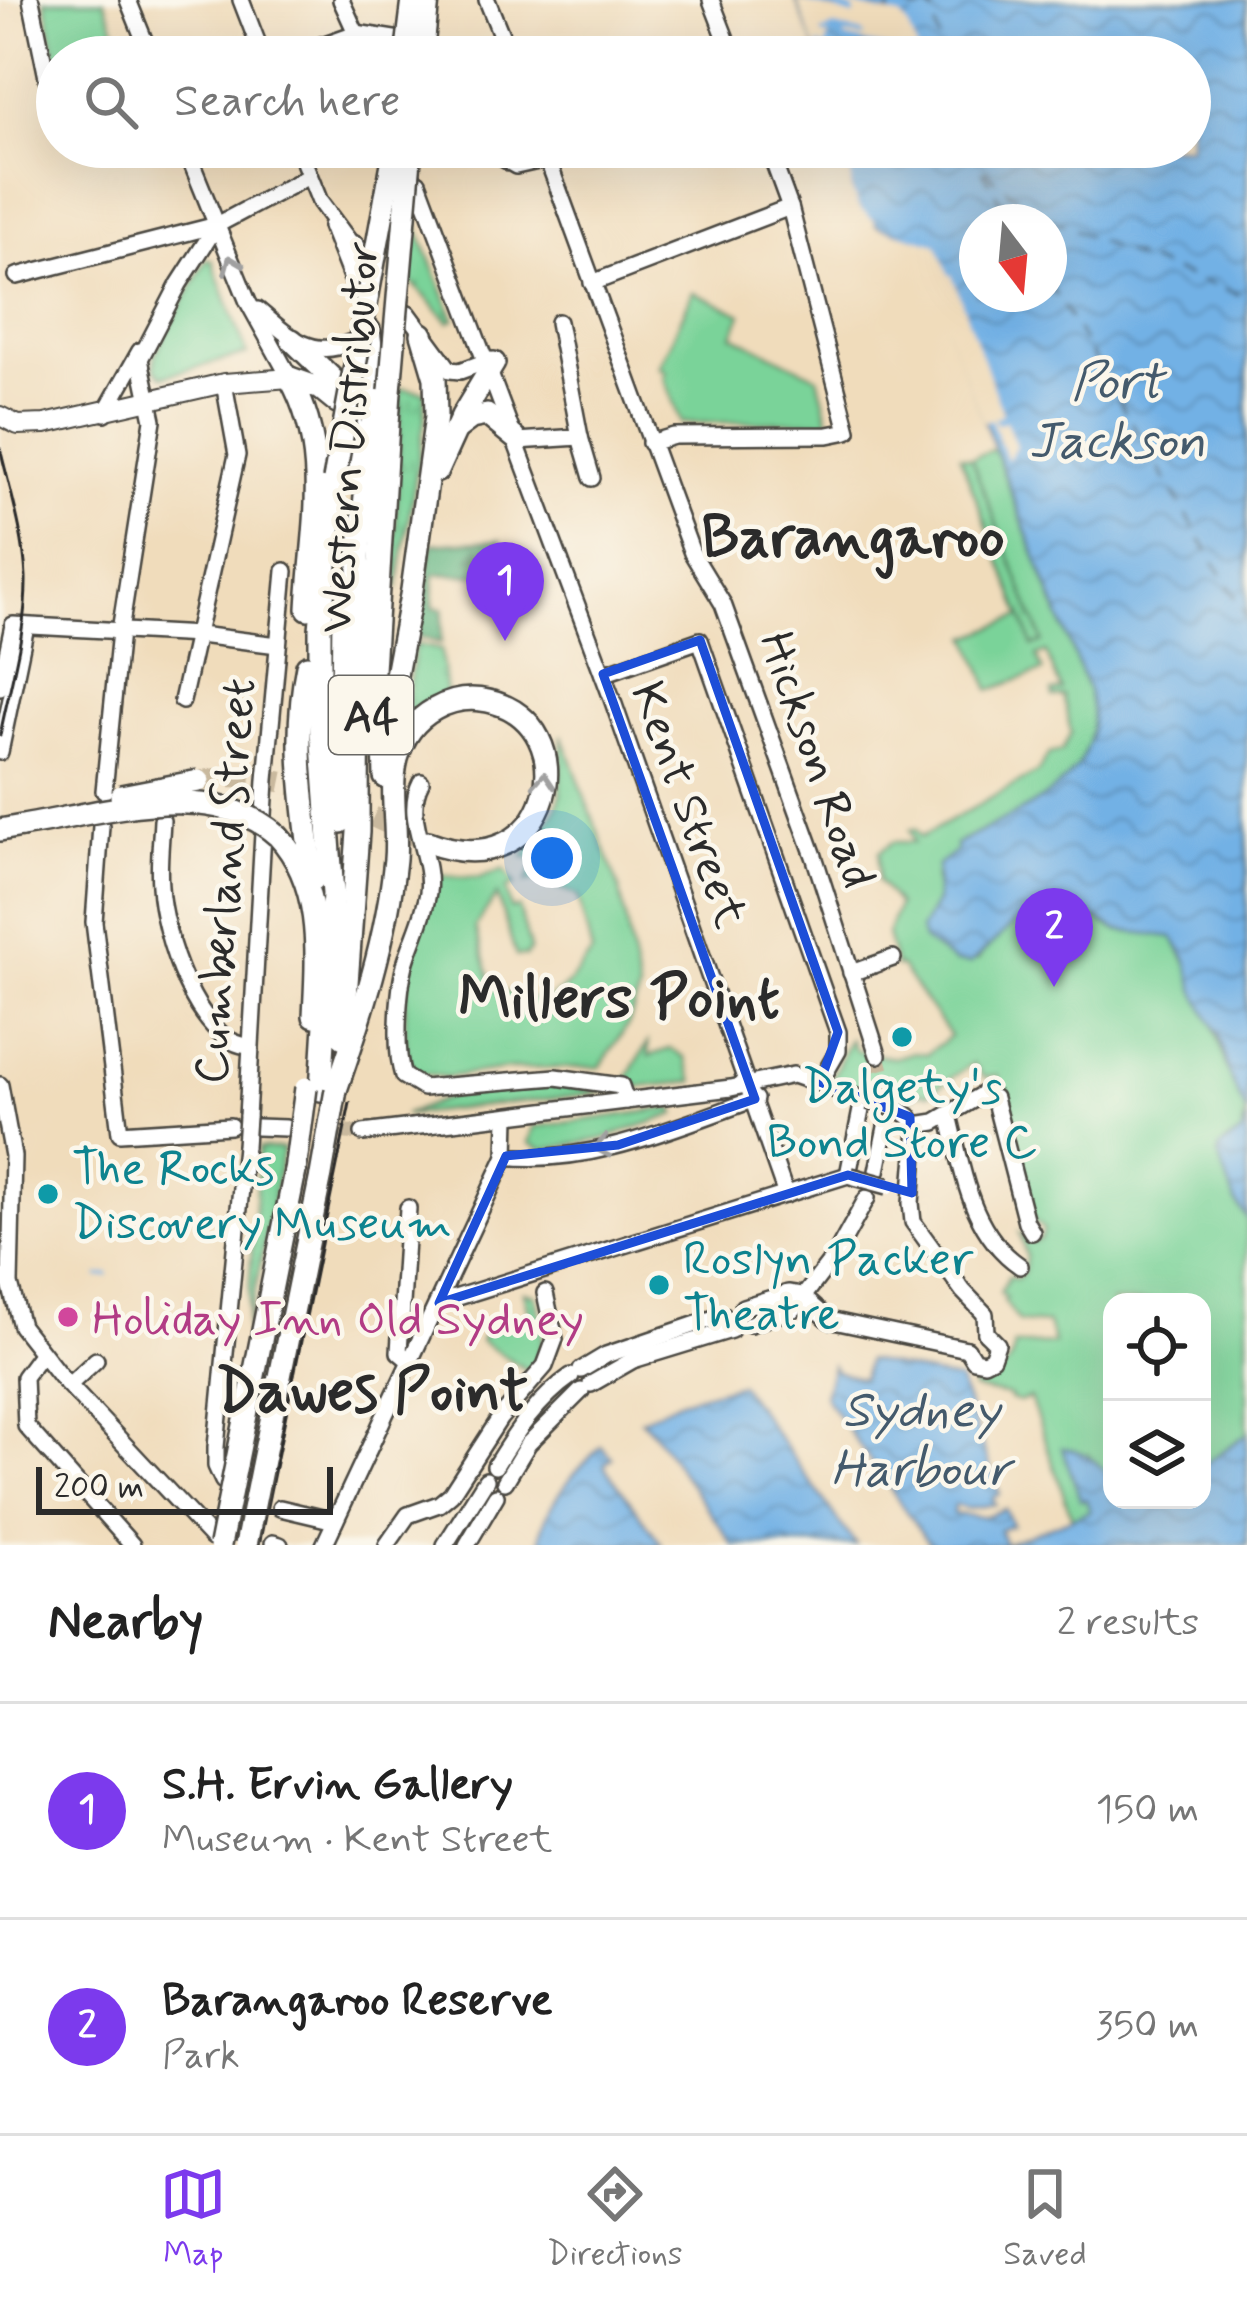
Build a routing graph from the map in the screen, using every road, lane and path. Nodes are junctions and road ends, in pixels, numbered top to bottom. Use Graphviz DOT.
graph roads {
  1 [pos="31,0"];
  2 [pos="128,0"];
  3 [pos="241,0"];
  4 [pos="341,0"];
  5 [pos="413,0"];
  6 [pos="428,0"];
  7 [pos="488,0"];
  8 [pos="711,0"];
  9 [pos="356,33"];
  10 [pos="38,36"];
  11 [pos="143,36"];
  12 [pos="255,36"];
  13 [pos="348,36"];
  14 [pos="357,36"];
  15 [pos="364,36"];
  16 [pos="410,36"];
  17 [pos="415,36"];
  18 [pos="502,36"];
  19 [pos="725,36"];
  20 [pos="194,168"];
  21 [pos="306,168"];
  22 [pos="390,168"];
  23 [pos="409,168"];
  24 [pos="550,168"];
  25 [pos="776,168"];
  26 [pos="309,176"];
  27 [pos="418,182"];
  28 [pos="320,202"];
  29 [pos="790,207"];
  30 [pos="217,225"];
  31 [pos="16,276"];
  32 [pos="592,284"];
  33 [pos="386,290"];
  34 [pos="360,300"];
  35 [pos="248,302"];
  36 [pos="558,322"];
  37 [pos="359,336"];
  38 [pos="292,340"];
  39 [pos="145,344"];
  40 [pos="490,364"];
  41 [pos="286,372"];
  42 [pos="224,383"];
  43 [pos="344,400"];
  44 [pos="148,402"];
  45 [pos="105,413"];
  46 [pos="0,416"];
  47 [pos="455,430"];
  48 [pos="580,430"];
  49 [pos="516,440"];
  50 [pos="650,443"];
  51 [pos="367,477"];
  52 [pos="592,478"];
  53 [pos="424,505"];
  54 [pos="285,572"];
  55 [pos="20,625"];
  56 [pos="120,632"];
  57 [pos="199,635"];
  58 [pos="278,645"];
  59 [pos="307,666"];
  60 [pos="603,674"];
  61 [pos="395,677"];
  62 [pos="0,687"];
  63 [pos="302,689"];
  64 [pos="182,701"];
  65 [pos="327,727"];
  66 [pos="0,752"];
  67 [pos="199,781"];
  68 [pos="421,782"];
  69 [pos="311,788"];
  70 [pos="104,791"];
  71 [pos="0,817"];
  72 [pos="162,820"];
  73 [pos="101,826"];
  74 [pos="0,830"];
  75 [pos="428,842"];
  76 [pos="391,883"];
  77 [pos="328,892"];
  78 [pos="893,958"];
  79 [pos="851,973"];
  80 [pos="343,1038"];
  81 [pos="250,1046"];
  82 [pos="878,1055"];
  83 [pos="820,1082"];
  84 [pos="0,1085"];
  85 [pos="321,1089"];
  86 [pos="752,1092"];
  87 [pos="687,1093"];
  88 [pos="626,1101"];
  89 [pos="865,1101"];
  90 [pos="949,1115"];
  91 [pos="507,1116"];
  92 [pos="695,1120"];
  93 [pos="252,1122"];
  94 [pos="916,1125"];
  95 [pos="230,1126"];
  96 [pos="886,1127"];
  97 [pos="286,1128"];
  98 [pos="363,1132"];
  99 [pos="506,1156"];
  100 [pos="878,1171"];
  101 [pos="849,1176"];
  102 [pos="912,1193"];
  103 [pos="786,1195"];
  104 [pos="867,1198"];
  105 [pos="408,1208"];
  106 [pos="1032,1232"];
  107 [pos="1020,1266"];
  108 [pos="545,1293"];
  109 [pos="801,1295"];
  110 [pos="439,1303"];
  111 [pos="743,1307"];
  112 [pos="403,1316"];
  113 [pos="727,1322"];
  114 [pos="750,1324"];
  115 [pos="427,1327"];
  116 [pos="986,1333"];
  117 [pos="967,1349"];
  118 [pos="41,1354"];
  119 [pos="96,1360"];
  120 [pos="411,1362"];
  121 [pos="581,1380"];
  122 [pos="69,1385"];
  123 [pos="223,1481"];
  124 [pos="280,1508"];
  125 [pos="335,1521"];
  126 [pos="218,1539"];
  127 [pos="132,1545"];
  128 [pos="246,1545"];
  129 [pos="324,1545"];
  130 [pos="387,1545"];
  131 [pos="445,1545"];
  132 [pos="466,1545"];
  1 -- 10 [label="street"];
  2 -- 11 [label="street"];
  3 -- 12 [label="street"];
  4 -- 9 [label="street"];
  5 -- 16 [label="highway, bridge"];
  6 -- 17 [label="highway, bridge"];
  7 -- 18 [label="street"];
  8 -- 19 [label="street"];
  9 -- 13 [label="street"];
  9 -- 14 [label="street"];
  9 -- 15 [label="street"];
  20 -- 30 [label="street"];
  21 -- 26 [label="street"];
  22 -- 65 [label="highway, Western Distributor / A4, bridge"];
  23 -- 80 [label="highway, Western Distributor / A4, bridge"];
  24 -- 32 [label="street, Hickson Road"];
  25 -- 29 [label="street"];
  26 -- 28 [label="street"];
  26 -- 30 [label="street"];
  27 -- 40 [label="street, Kent Street"];
  28 -- 33 [label="street"];
  28 -- 34 [label="street"];
  29 -- 32 [label="street"];
  29 -- 50 [label="street"];
  30 -- 31 [label="street"];
  35 -- 30 [label="street, one-way"];
  30 -- 39 [label="street"];
  32 -- 50 [label="street, Hickson Road"];
  33 -- 40 [label="street"];
  33 -- 53 [label="highway"];
  33 -- 61 [label="highway"];
  35 -- 38 [label="street"];
  35 -- 41 [label="street"];
  36 -- 48 [label="street"];
  37 -- 38 [label="street"];
  37 -- 51 [label="highway"];
  38 -- 43 [label="highway"];
  39 -- 44 [label="street"];
  39 -- 45 [label="street"];
  40 -- 47 [label="highway"];
  40 -- 49 [label="street, Kent Street"];
  41 -- 42 [label="main road"];
  41 -- 43 [label="highway"];
  41 -- 59 [label="highway"];
  42 -- 44 [label="main road"];
  42 -- 57 [label="street"];
  43 -- 51 [label="highway"];
  43 -- 65 [label="highway"];
  44 -- 45 [label="main road"];
  44 -- 56 [label="street"];
  45 -- 46 [label="main road"];
  47 -- 49 [label="highway"];
  47 -- 53 [label="highway"];
  48 -- 49 [label="street"];
  48 -- 52 [label="street"];
  49 -- 60 [label="street, Kent Street"];
  50 -- 79 [label="street, Hickson Road"];
  51 -- 77 [label="highway"];
  53 -- 61 [label="highway"];
  54 -- 58 [label="street, Cumberland Street"];
  55 -- 56 [label="street"];
  55 -- 62 [label="street"];
  55 -- 66 [label="street"];
  56 -- 57 [label="street"];
  56 -- 70 [label="street"];
  57 -- 58 [label="street"];
  57 -- 64 [label="street"];
  58 -- 81 [label="street, Cumberland Street"];
  59 -- 63 [label="highway"];
  59 -- 65 [label="highway"];
  60 -- 83 [label="street"];
  60 -- 86 [label="street, Kent Street"];
  61 -- 76 [label="highway"];
  63 -- 69 [label="highway"];
  63 -- 77 [label="highway"];
  65 -- 69 [label="highway"];
  65 -- 77 [label="highway"];
  67 -- 71 [label="highway, bridge"];
  68 -- 88 [label="street"];
  69 -- 77 [label="highway"];
  72 -- 81 [label="street"];
  73 -- 95 [label="street"];
  74 -- 77 [label="highway, bridge"];
  75 -- 76 [label="highway, one-way"];
  76 -- 85 [label="highway"];
  77 -- 80 [label="highway"];
  77 -- 85 [label="highway"];
  78 -- 79 [label="street"];
  79 -- 82 [label="street, Hickson Road"];
  80 -- 85 [label="highway, Western Distributor / A4"];
  81 -- 93 [label="street, Cumberland Street"];
  83 -- 86 [label="street"];
  83 -- 89 [label="street"];
  84 -- 118 [label="street"];
  85 -- 126 [label="highway"];
  85 -- 128 [label="highway, bridge"];
  86 -- 87 [label="street"];
  86 -- 92 [label="street"];
  86 -- 103 [label="street, Kent Street"];
  87 -- 88 [label="street"];
  87 -- 92 [label="street"];
  88 -- 91 [label="street"];
  89 -- 94 [label="street, bridge"];
  89 -- 101 [label="street"];
  90 -- 94 [label="street"];
  90 -- 106 [label="street"];
  90 -- 107 [label="street"];
  91 -- 98 [label="street"];
  91 -- 99 [label="street"];
  92 -- 99 [label="street, one-way"];
  93 -- 97 [label="street"];
  93 -- 123 [label="street, Cumberland Street, bridge"];
  94 -- 102 [label="street"];
  96 -- 100 [label="street"];
  99 -- 110 [label="street"];
  101 -- 102 [label="street, bridge"];
  101 -- 103 [label="street"];
  102 -- 116 [label="street"];
  103 -- 110 [label="street"];
  104 -- 109 [label="street"];
  105 -- 112 [label="street"];
  108 -- 130 [label="street"];
  109 -- 111 [label="street"];
  109 -- 114 [label="street"];
  109 -- 117 [label="street"];
  110 -- 115 [label="street"];
  112 -- 115 [label="street"];
  112 -- 120 [label="street"];
  113 -- 121 [label="street"];
  115 -- 120 [label="street"];
  116 -- 117 [label="street"];
  116 -- 117 [label="street"];
  118 -- 122 [label="street"];
  118 -- 127 [label="street"];
  119 -- 122 [label="street"];
  120 -- 125 [label="street"];
  121 -- 131 [label="street"];
  121 -- 132 [label="street"];
  122 -- 126 [label="street"];
  124 -- 125 [label="street"];
  125 -- 129 [label="street"];
}
